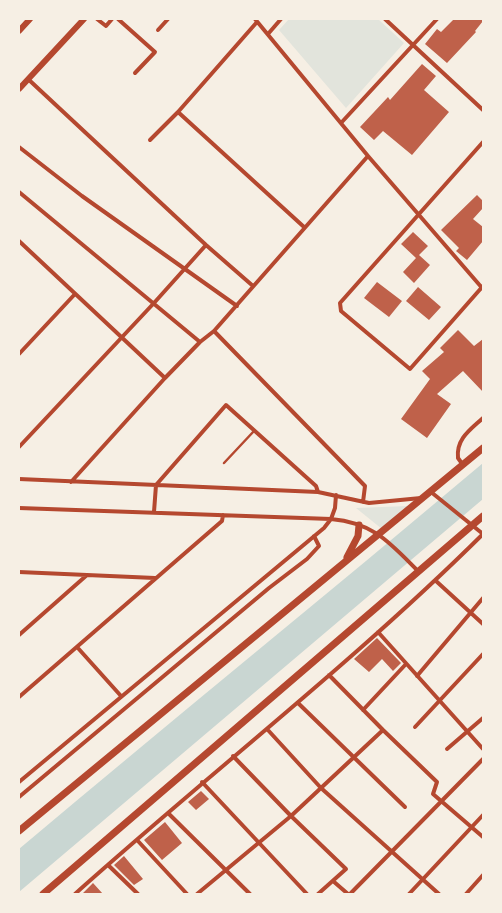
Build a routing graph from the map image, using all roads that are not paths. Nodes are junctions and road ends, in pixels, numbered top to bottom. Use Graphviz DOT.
graph roads {
  1 [pos="84,19"];
  2 [pos="97,19"];
  3 [pos="112,19"];
  4 [pos="118,19"];
  5 [pos="168,19"];
  6 [pos="281,19"];
  7 [pos="385,19"];
  8 [pos="437,19"];
  9 [pos="26,20"];
  10 [pos="256,21"];
  11 [pos="19,30"];
  12 [pos="158,30"];
  13 [pos="268,34"];
  14 [pos="414,45"];
  15 [pos="135,73"];
  16 [pos="28,79"];
  17 [pos="19,89"];
  18 [pos="483,110"];
  19 [pos="178,112"];
  20 [pos="341,123"];
  21 [pos="150,140"];
  22 [pos="483,142"];
  23 [pos="19,147"];
  24 [pos="368,156"];
  25 [pos="19,192"];
  26 [pos="419,215"];
  27 [pos="304,227"];
  28 [pos="19,241"];
  29 [pos="206,245"];
  30 [pos="185,269"];
  31 [pos="253,286"];
  32 [pos="483,287"];
  33 [pos="75,294"];
  34 [pos="154,303"];
  35 [pos="237,306"];
  36 [pos="214,331"];
  37 [pos="121,337"];
  38 [pos="200,342"];
  39 [pos="19,354"];
  40 [pos="165,378"];
  41 [pos="483,418"];
  42 [pos="254,430"];
  43 [pos="19,447"];
  44 [pos="483,448"];
  45 [pos="224,463"];
  46 [pos="464,465"];
  47 [pos="19,479"];
  48 [pos="71,482"];
  49 [pos="156,485"];
  50 [pos="318,492"];
  51 [pos="434,494"];
  52 [pos="336,495"];
  53 [pos="363,502"];
  54 [pos="19,508"];
  55 [pos="154,512"];
  56 [pos="223,515"];
  57 [pos="483,516"];
  58 [pos="331,519"];
  59 [pos="359,525"];
  60 [pos="472,526"];
  61 [pos="379,534"];
  62 [pos="483,534"];
  63 [pos="314,536"];
  64 [pos="416,569"];
  65 [pos="19,572"];
  66 [pos="87,575"];
  67 [pos="327,577"];
  68 [pos="155,578"];
  69 [pos="436,581"];
  70 [pos="483,598"];
  71 [pos="472,613"];
  72 [pos="483,624"];
  73 [pos="378,632"];
  74 [pos="19,635"];
  75 [pos="77,647"];
  76 [pos="483,654"];
  77 [pos="406,664"];
  78 [pos="329,675"];
  79 [pos="417,676"];
  80 [pos="121,696"];
  81 [pos="19,697"];
  82 [pos="441,701"];
  83 [pos="298,703"];
  84 [pos="363,710"];
  85 [pos="482,721"];
  86 [pos="415,727"];
  87 [pos="267,729"];
  88 [pos="383,730"];
  89 [pos="467,731"];
  90 [pos="447,749"];
  91 [pos="483,749"];
  92 [pos="233,756"];
  93 [pos="355,756"];
  94 [pos="483,759"];
  95 [pos="19,782"];
  96 [pos="202,782"];
  97 [pos="321,788"];
  98 [pos="19,798"];
  99 [pos="441,801"];
  100 [pos="405,806"];
  101 [pos="168,813"];
  102 [pos="483,815"];
  103 [pos="291,816"];
  104 [pos="472,827"];
  105 [pos="19,831"];
  106 [pos="483,837"];
  107 [pos="137,840"];
  108 [pos="258,843"];
  109 [pos="391,851"];
  110 [pos="108,865"];
  111 [pos="226,869"];
  112 [pos="483,875"];
  113 [pos="333,880"];
  114 [pos="424,880"];
  115 [pos="43,894"];
  116 [pos="75,894"];
  117 [pos="138,894"];
  118 [pos="187,894"];
  119 [pos="197,894"];
  120 [pos="250,894"];
  121 [pos="307,894"];
  122 [pos="318,894"];
  123 [pos="349,894"];
  124 [pos="409,894"];
  125 [pos="439,894"];
  126 [pos="466,894"];
  1 -- 16 [label="street"];
  2 -- 3 [label="street"];
  4 -- 15 [label="street"];
  5 -- 12 [label="street"];
  6 -- 13 [label="street"];
  7 -- 14 [label="street"];
  8 -- 14 [label="street"];
  9 -- 11 [label="street"];
  10 -- 13 [label="street"];
  10 -- 19 [label="street"];
  13 -- 20 [label="street"];
  14 -- 18 [label="street"];
  14 -- 20 [label="street"];
  16 -- 17 [label="street"];
  16 -- 29 [label="street"];
  19 -- 21 [label="street"];
  19 -- 27 [label="street"];
  20 -- 24 [label="street"];
  22 -- 26 [label="street"];
  23 -- 30 [label="street"];
  24 -- 26 [label="street"];
  24 -- 27 [label="street"];
  25 -- 34 [label="street"];
  26 -- 32 [label="street"];
  26 -- 32 [label="street"];
  27 -- 31 [label="street"];
  28 -- 33 [label="street"];
  29 -- 30 [label="street"];
  29 -- 31 [label="street"];
  30 -- 34 [label="street"];
  30 -- 35 [label="street"];
  31 -- 35 [label="street"];
  33 -- 37 [label="street"];
  33 -- 39 [label="street"];
  34 -- 37 [label="street"];
  34 -- 38 [label="street"];
  35 -- 36 [label="street"];
  36 -- 38 [label="street"];
  36 -- 53 [label="street"];
  37 -- 40 [label="street"];
  37 -- 43 [label="street"];
  38 -- 40 [label="street"];
  40 -- 48 [label="street"];
  41 -- 46 [label="street"];
  42 -- 45 [label="lane"];
  42 -- 49 [label="street"];
  42 -- 50 [label="street"];
  44 -- 46 [label="main road"];
  46 -- 51 [label="main road"];
  47 -- 48 [label="street"];
  48 -- 49 [label="street"];
  49 -- 50 [label="street"];
  49 -- 55 [label="street"];
  50 -- 52 [label="street"];
  51 -- 53 [label="street"];
  51 -- 60 [label="street"];
  51 -- 61 [label="main road"];
  52 -- 53 [label="street"];
  52 -- 58 [label="street"];
  54 -- 55 [label="street"];
  55 -- 56 [label="street"];
  56 -- 58 [label="street"];
  56 -- 68 [label="street"];
  57 -- 60 [label="main road"];
  58 -- 59 [label="street"];
  58 -- 63 [label="street"];
  59 -- 61 [label="street"];
  59 -- 67 [label="main road"];
  60 -- 62 [label="street"];
  60 -- 64 [label="main road"];
  61 -- 64 [label="street"];
  61 -- 67 [label="main road"];
  62 -- 69 [label="street"];
  63 -- 80 [label="street"];
  63 -- 98 [label="street"];
  64 -- 115 [label="main road"];
  65 -- 66 [label="street"];
  66 -- 68 [label="street"];
  66 -- 74 [label="street"];
  67 -- 105 [label="main road"];
  68 -- 75 [label="street"];
  69 -- 71 [label="street"];
  69 -- 73 [label="street"];
  70 -- 71 [label="street"];
  71 -- 72 [label="street"];
  71 -- 79 [label="street"];
  73 -- 77 [label="street"];
  73 -- 78 [label="street"];
  75 -- 80 [label="street"];
  75 -- 81 [label="street"];
  76 -- 82 [label="street"];
  77 -- 79 [label="street"];
  77 -- 84 [label="street"];
  78 -- 83 [label="street"];
  78 -- 84 [label="street"];
  79 -- 82 [label="street"];
  80 -- 95 [label="street"];
  82 -- 86 [label="street"];
  82 -- 89 [label="street"];
  83 -- 87 [label="street"];
  83 -- 93 [label="street"];
  84 -- 88 [label="street"];
  85 -- 89 [label="street"];
  87 -- 92 [label="street"];
  87 -- 97 [label="street"];
  88 -- 93 [label="street"];
  88 -- 99 [label="street"];
  89 -- 90 [label="street"];
  89 -- 91 [label="street"];
  92 -- 96 [label="street"];
  92 -- 103 [label="street"];
  93 -- 97 [label="street"];
  93 -- 100 [label="street"];
  94 -- 99 [label="street"];
  96 -- 101 [label="street"];
  96 -- 108 [label="street"];
  97 -- 103 [label="street"];
  97 -- 109 [label="street"];
  99 -- 104 [label="street"];
  99 -- 109 [label="street"];
  101 -- 107 [label="street"];
  101 -- 111 [label="street"];
  102 -- 104 [label="street"];
  103 -- 108 [label="street"];
  103 -- 113 [label="street"];
  104 -- 106 [label="street"];
  104 -- 114 [label="street"];
  107 -- 110 [label="street"];
  107 -- 118 [label="street"];
  108 -- 111 [label="street"];
  108 -- 121 [label="street"];
  109 -- 114 [label="street"];
  109 -- 123 [label="street"];
  110 -- 116 [label="street"];
  110 -- 117 [label="street"];
  111 -- 119 [label="street"];
  111 -- 120 [label="street"];
  112 -- 126 [label="street"];
  113 -- 122 [label="street"];
  113 -- 123 [label="street"];
  114 -- 124 [label="street"];
  114 -- 125 [label="street"];
}
